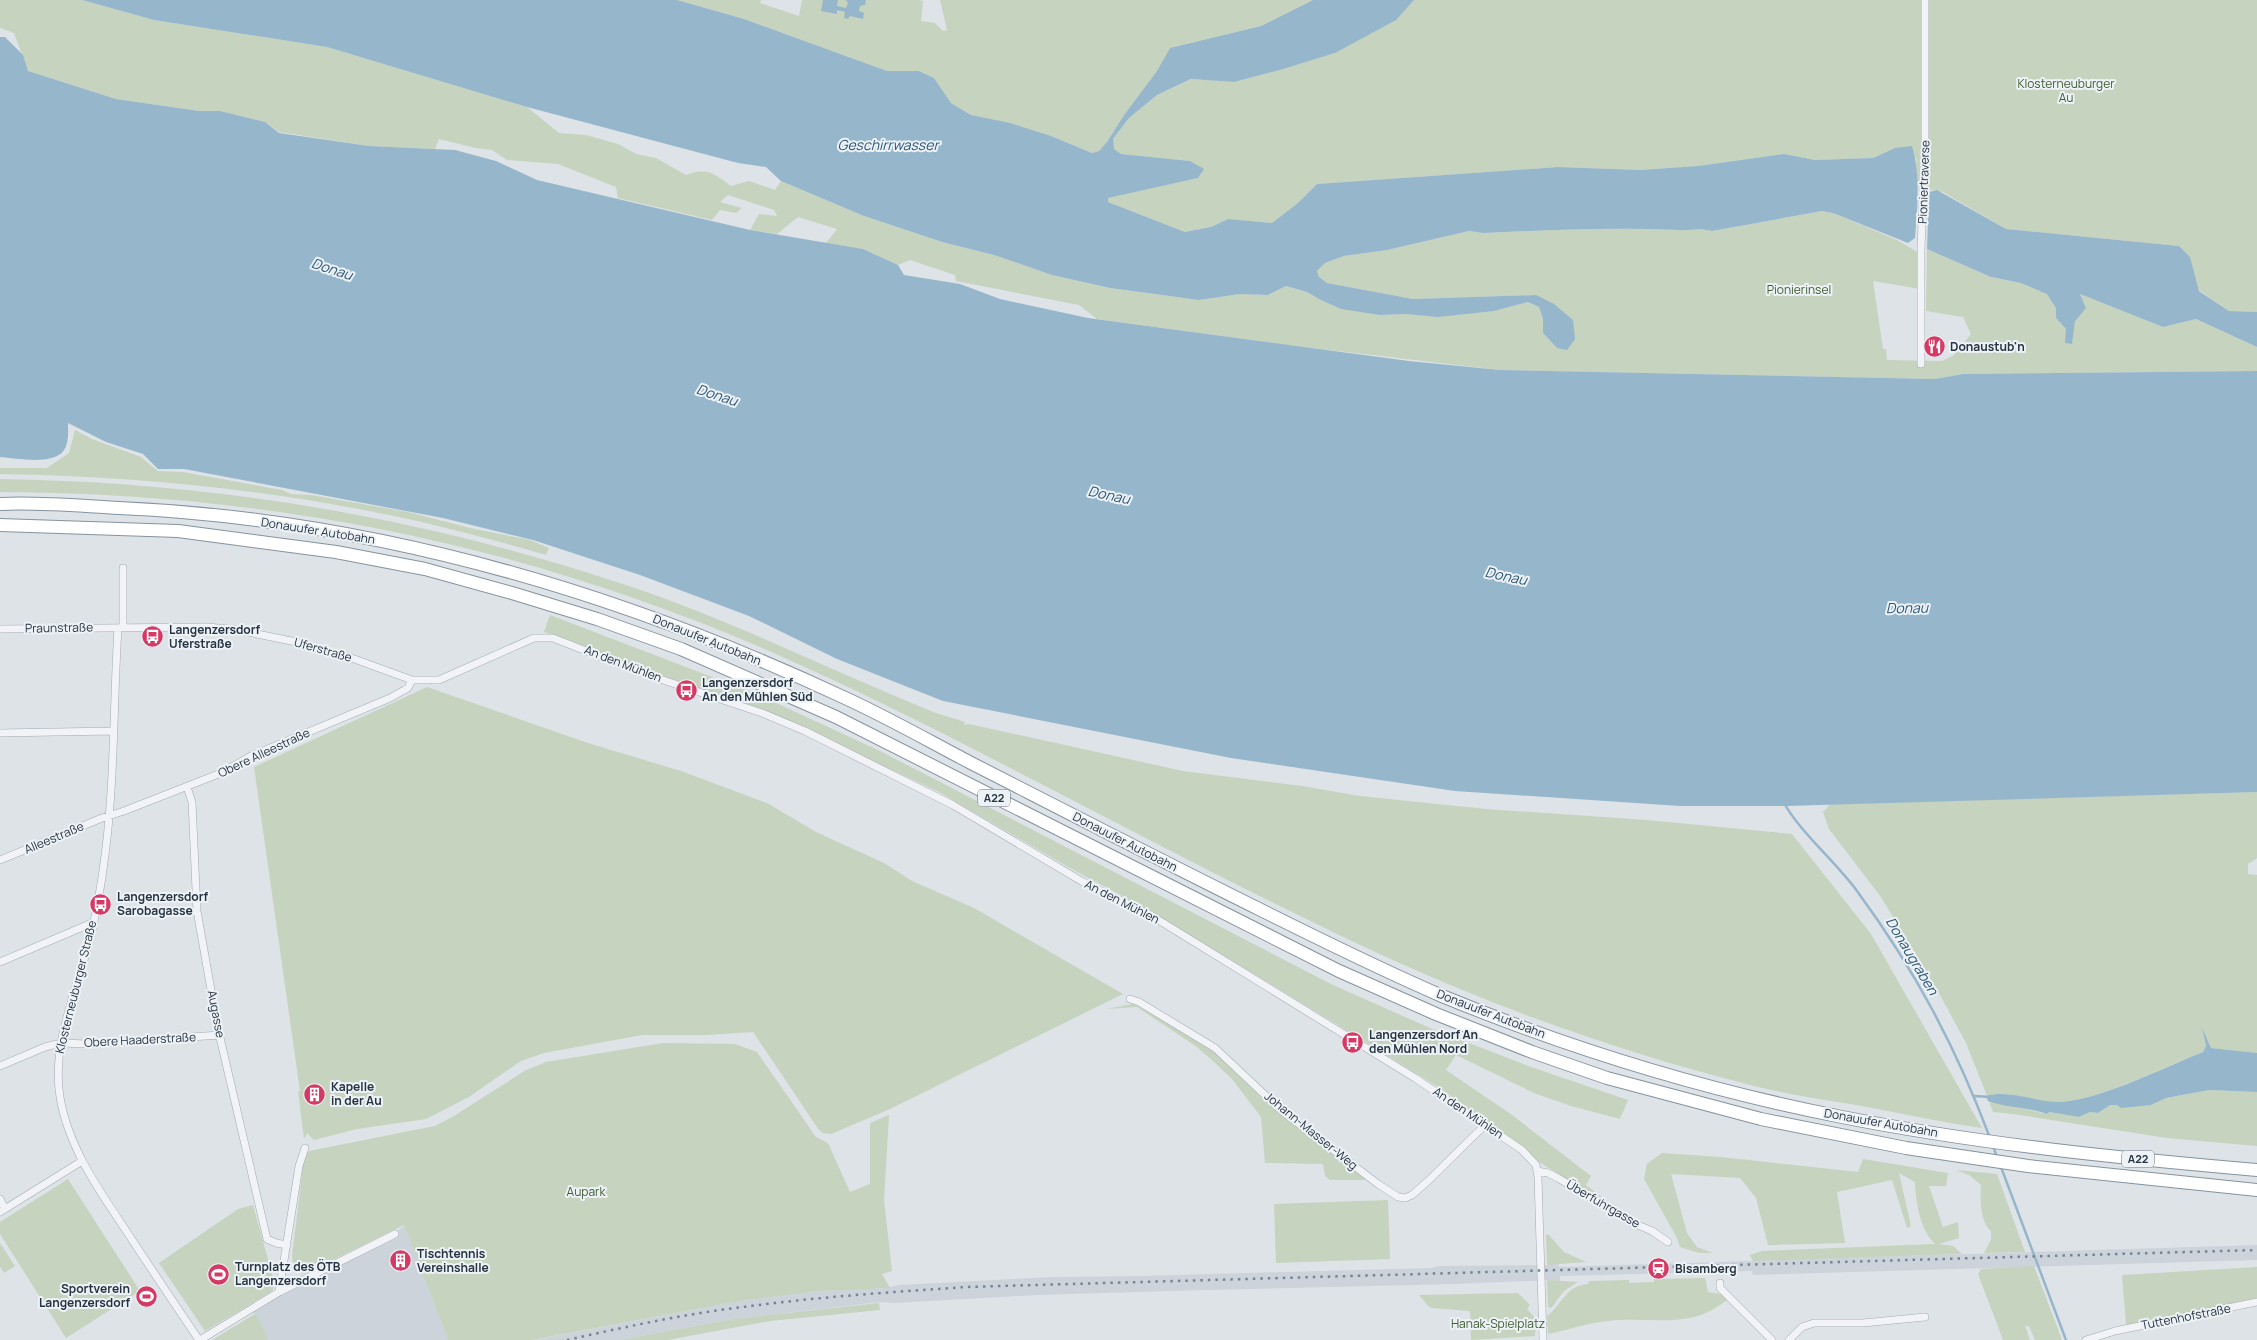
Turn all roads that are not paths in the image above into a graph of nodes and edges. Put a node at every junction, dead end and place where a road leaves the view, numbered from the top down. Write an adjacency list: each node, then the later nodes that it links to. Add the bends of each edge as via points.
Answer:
1 (1925, 0): 2 (street, Pioniertraverse)
2 (1921, 364)
3 (0, 504): 24 (highway, Donauufer Autobahn / A22, via 186,511 342,533 485,565 603,600 685,630 844,697 1317,938 1460,1002 1608,1057 1692,1082 1833,1115 1958,1137)
4 (0, 525): 26 (highway, Donauufer Autobahn / A22, via 178,531 336,552 425,569 512,592 681,649 836,717 1339,971 1532,1052 1646,1089 1761,1120 1845,1138 2028,1166)
5 (123, 568): 7 (street, Klosterneuburger Straße)
6 (0, 628): 7 (street, Praunstraße)
7 (120, 628): 9 (street, Uferstraße, via 200,626 243,631 340,654); 10 (street, Klosterneuburger Straße)
8 (518, 644): 9 (street, Uferstraße, via 439,680); 21 (street, An den Mühlen, via 544,637 562,640 642,673 805,730 899,776 997,829 1083,882 1152,916 1415,1078)
9 (412, 680): 12 (street, Obere Alleestraße, via 408,688 390,698 251,756)
10 (113, 732): 11 (street); 13 (street, Klosterneuburger Straße)
11 (0, 733)
12 (187, 787): 13 (street, Obere Alleestraße); 18 (street, Augasse, via 192,802 197,912)
13 (109, 816): 14 (street, Alleestraße); 15 (street, Klosterneuburger Straße, via 103,870)
14 (0, 860)
15 (92, 923): 16 (street); 19 (street, Klosterneuburger Straße)
16 (0, 962)
17 (1130, 1000): 21 (street, Johann-Masser-Weg, via 1139,1002 1215,1048 1282,1111 1398,1197 1412,1195 1423,1186)
18 (220, 1035): 19 (street, Obere Haaderstraße); 31 (street, Augasse, via 267,1239)
19 (61, 1043): 20 (street, Obere Haaderstraße); 23 (street, Klosterneuburger Straße, via 58,1060 60,1098)
20 (0, 1066)
21 (1485, 1125): 25 (street, An den Mühlen, via 1527,1154)
22 (305, 1148): 31 (street, via 299,1166)
23 (82, 1161): 28 (street); 36 (street, Klosterneuburger Straße)
24 (2257, 1170)
25 (1537, 1171): 30 (street, Überfuhrgasse, via 1558,1178); 37 (street)
26 (2257, 1190)
27 (0, 1199): 28 (street)
28 (2, 1211)
29 (396, 1234): 33 (street)
30 (1668, 1242)
31 (287, 1245): 33 (street)
32 (1720, 1283): 38 (street, via 1720,1288)
33 (279, 1292): 36 (street)
34 (2257, 1302): 40 (street, Tuttenhofstraße, via 2115,1330)
35 (1925, 1316): 39 (street, via 1862,1323 1814,1323 1802,1327)
36 (200, 1340)
37 (1543, 1340)
38 (1772, 1340)
39 (1789, 1340)
40 (2086, 1340)

